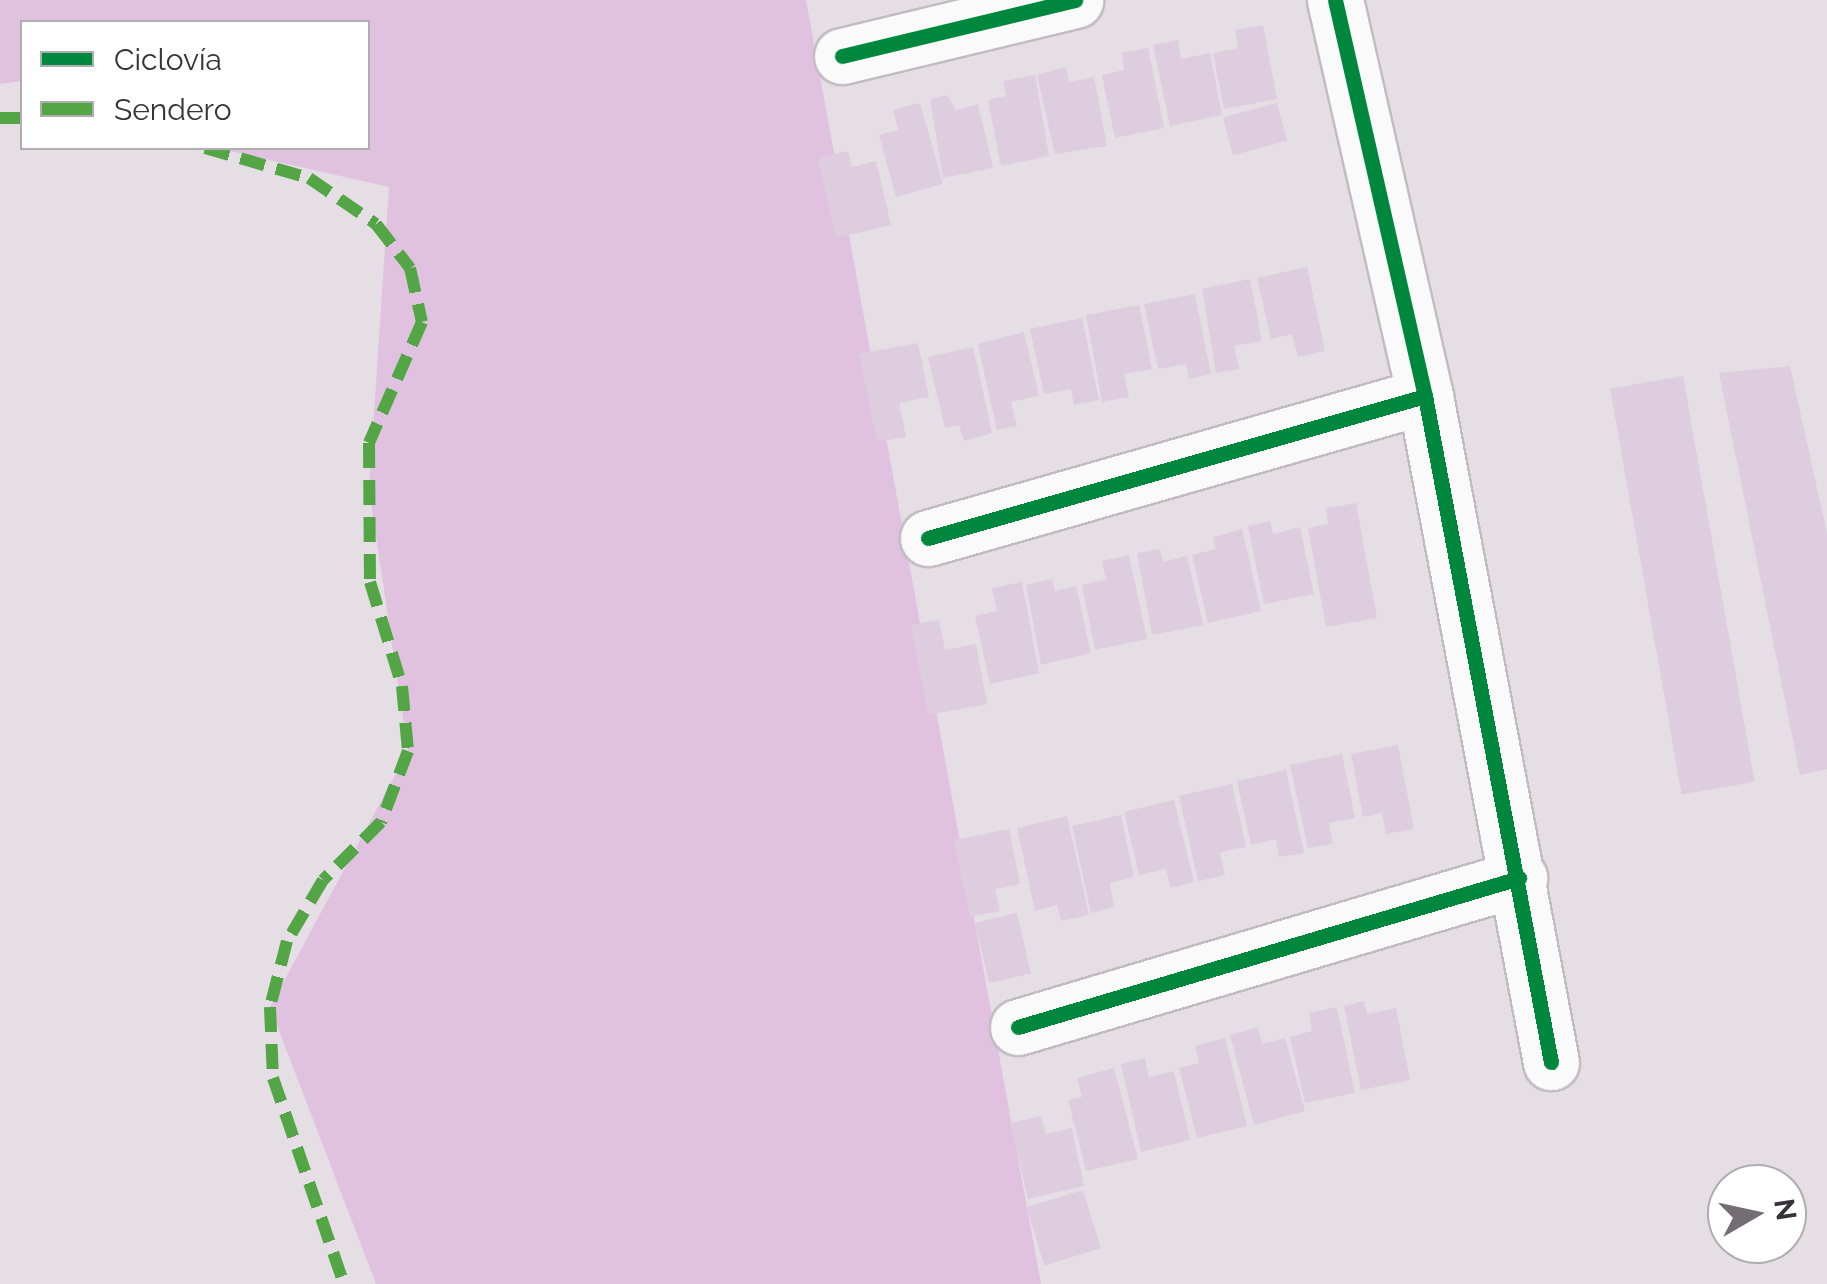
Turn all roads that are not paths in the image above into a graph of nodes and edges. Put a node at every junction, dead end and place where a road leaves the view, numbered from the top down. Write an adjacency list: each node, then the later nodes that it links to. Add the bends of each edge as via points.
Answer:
1 (1075, 0): 3 (street)
2 (1335, 0): 4 (street)
3 (842, 56)
4 (1425, 396): 5 (street); 6 (street)
5 (928, 538)
6 (1518, 878): 7 (street); 8 (street)
7 (1018, 1027)
8 (1550, 1062)

